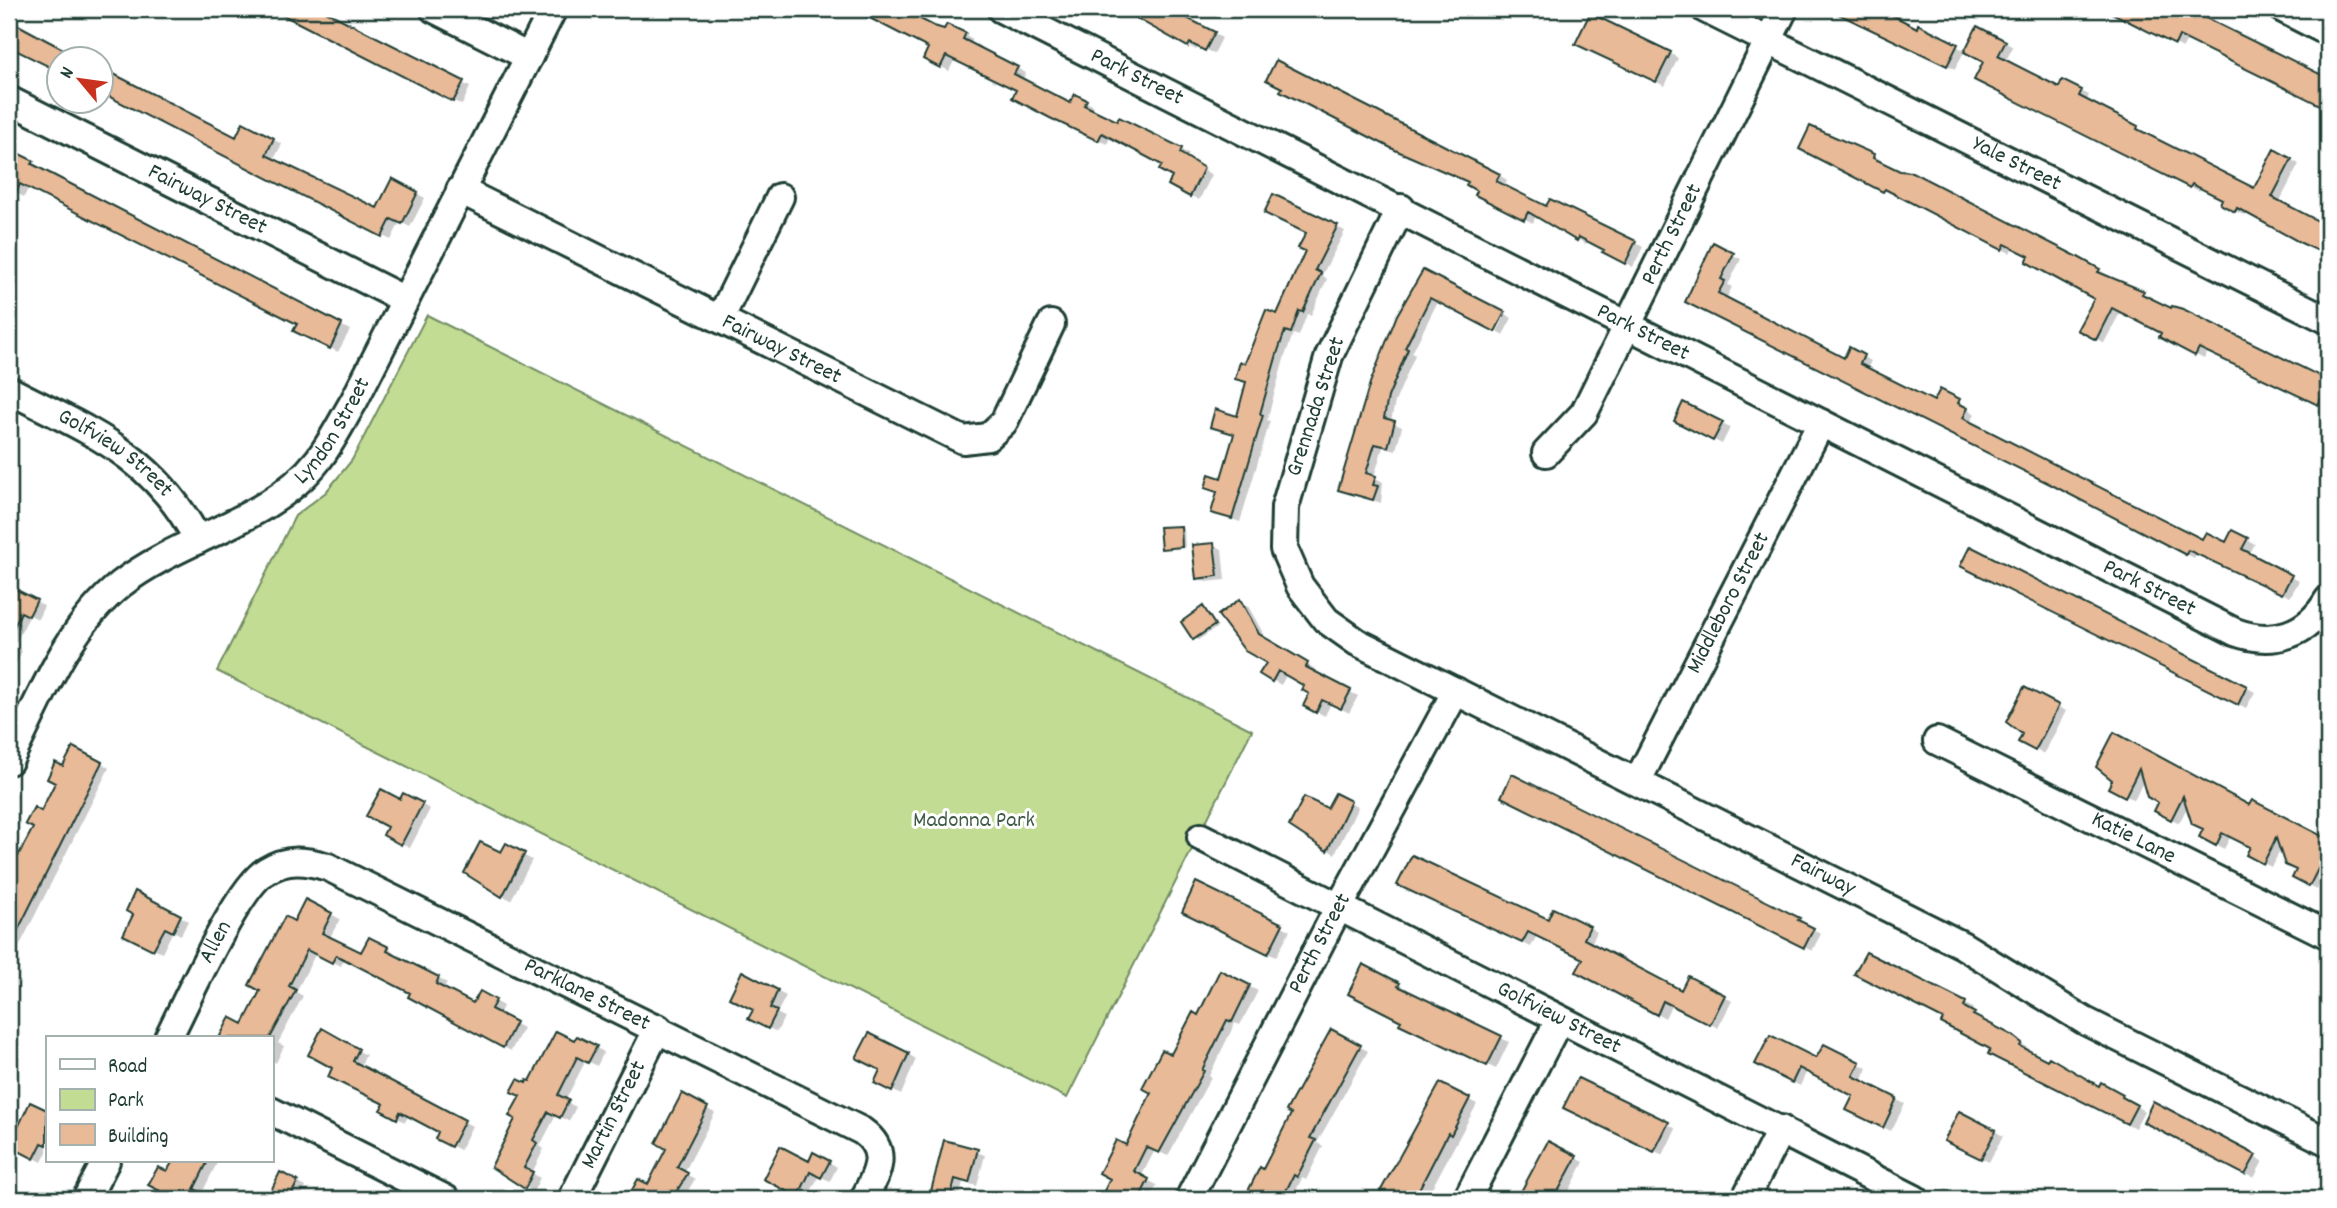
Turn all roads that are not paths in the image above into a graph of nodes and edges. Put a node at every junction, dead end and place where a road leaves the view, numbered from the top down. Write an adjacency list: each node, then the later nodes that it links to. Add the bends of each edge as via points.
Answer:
1 (434, 9): 10 (street)
2 (553, 9): 10 (street, Lyndon Street)
3 (1001, 9): 7 (street, Park Street)
4 (1705, 9): 9 (street, Yale Street)
5 (1784, 9): 9 (street, Perth Street)
6 (2283, 9): 8 (street)
7 (1050, 20): 14 (street, Park Street)
8 (2328, 32)
9 (1769, 40): 17 (street, Yale Street); 19 (street, Perth Street)
10 (529, 57): 12 (street, Lyndon Street)
11 (9, 100): 15 (street, Fairway Street)
12 (460, 190): 15 (street, Lyndon Street); 16 (street, Fairway Street)
13 (780, 197): 16 (street)
14 (1401, 208): 19 (street, Park Street); 25 (street, Grennada Street, via 1329,356 1285,507 1283,548)
15 (405, 300): 23 (street, Lyndon Street, via 354,401 317,461 263,505)
16 (720, 318): 18 (street, Fairway Street, via 971,441 988,437 1004,422)
17 (2328, 320)
18 (1051, 324)
19 (1628, 324): 21 (street, Park Street); 22 (street, Perth Street, via 1584,413)
20 (9, 390): 23 (street, Golfview Street, via 136,461 166,489)
21 (1821, 423): 24 (street, Park Street, via 2235,632 2265,639 2290,635 2307,626); 29 (street, Middleboro Street)
22 (1546, 453)
23 (198, 540): 28 (street, Lyndon Street, via 142,570 94,609 69,643)
24 (2328, 600)
25 (1317, 610): 26 (street, Fairway, via 1357,642)
26 (1456, 691): 29 (street, Fairway); 32 (street, Perth Street)
27 (1937, 741): 33 (street, Katie Lane)
28 (9, 761)
29 (1637, 782): 39 (street, Fairway, via 1962,945 2085,1021)
30 (1201, 837): 32 (street, Golfview Street)
31 (281, 863): 35 (street, Parklane Street, via 328,867); 36 (street, Allen, via 260,874 245,891)
32 (1340, 909): 34 (street, Golfview Street); 45 (street, Perth Street)
33 (2328, 935)
34 (1559, 1020): 38 (street, Golfview Street); 46 (street)
35 (658, 1028): 43 (street, Martin Street); 44 (street, Parklane Street, via 872,1138 880,1151 880,1164)
36 (169, 1036)
37 (273, 1112): 42 (street)
38 (1781, 1129): 47 (street); 48 (street, Golfview Street)
39 (2328, 1142)
40 (105, 1162): 41 (street)
41 (86, 1199)
42 (446, 1199)
43 (572, 1199)
44 (864, 1199)
45 (1189, 1199)
46 (1467, 1199)
47 (1745, 1199)
48 (1915, 1199)

